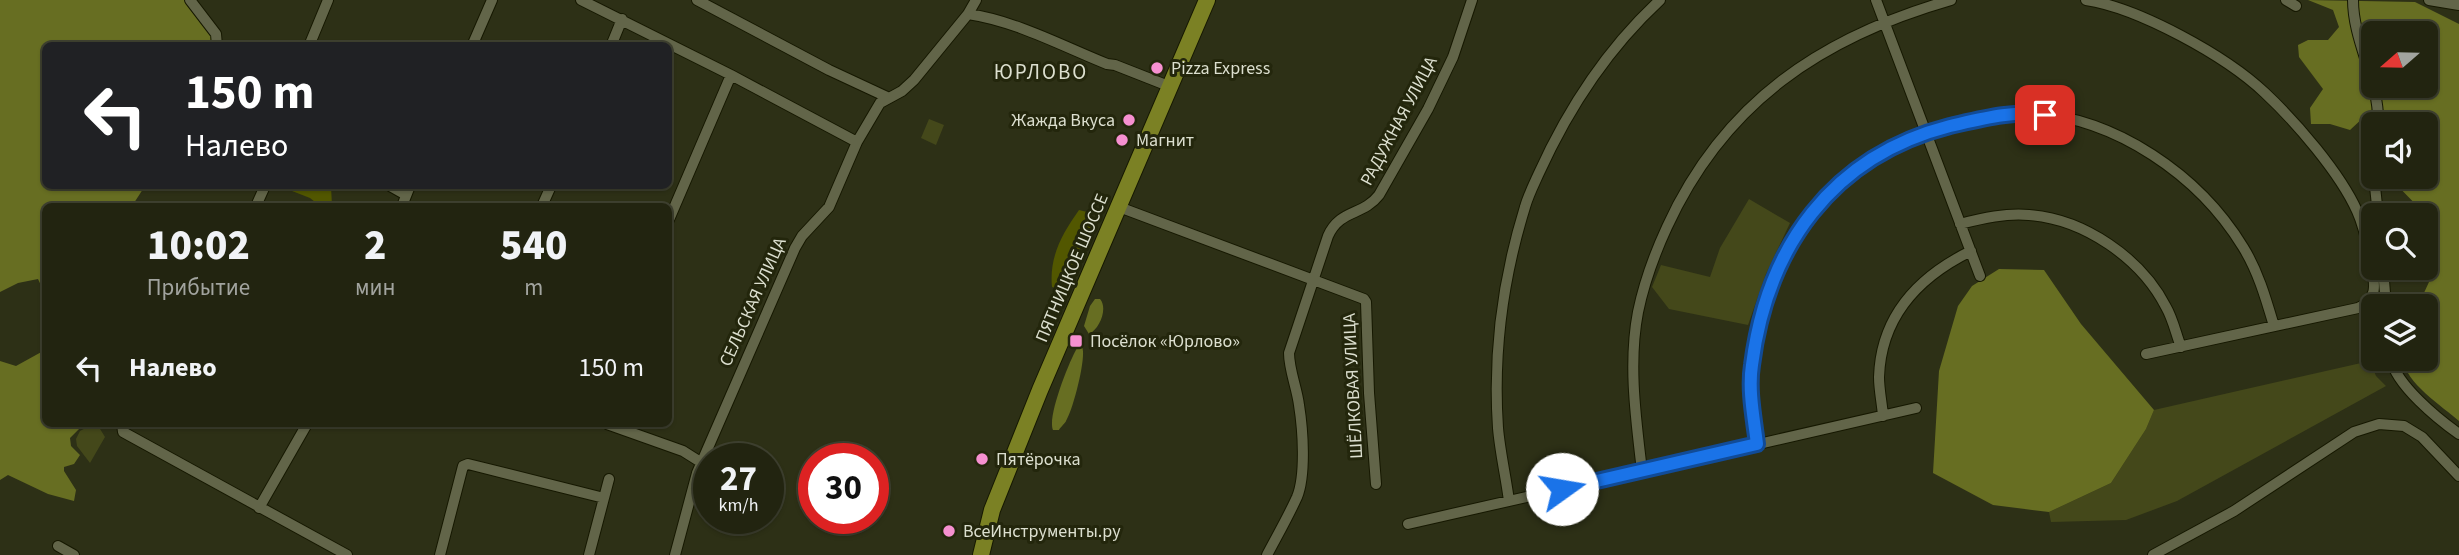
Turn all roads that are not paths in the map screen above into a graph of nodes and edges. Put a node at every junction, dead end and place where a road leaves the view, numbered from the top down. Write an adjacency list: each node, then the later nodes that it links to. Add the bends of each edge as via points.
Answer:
1 (190, 0): 18 (street, via 216,34)
2 (328, 0): 19 (street)
3 (492, 0): 20 (street)
4 (582, 0): 16 (street)
5 (697, 0): 26 (street)
6 (1207, 0): 25 (main road, ПЯТНИЦКОЕ ШОССЕ)
7 (1472, 0): 35 (street, РАДУЖНАЯ УЛИЦА, via 1453,57 1416,131 1372,205 1339,219 1332,227)
8 (1660, 0): 55 (street, via 1617,45 1580,97 1525,205 1501,313 1497,376)
9 (1876, 0): 17 (street)
10 (1951, 0): 17 (street)
11 (2086, 0): 36 (street, via 2144,18 2231,67 2265,92 2340,181 2357,212 2374,293 2358,308)
12 (2353, 0): 27 (street)
13 (2428, 0): 15 (street)
14 (971, 5): 25 (street, via 987,17); 26 (street, СЕЛЬСКАЯ УЛИЦА, via 914,80)
15 (2459, 5)
16 (622, 19): 21 (street); 22 (street)
17 (1884, 22): 28 (street); 49 (street, via 1805,62 1770,88 1703,161 1679,200 1656,251 1638,312 1634,362)
18 (217, 42)
19 (311, 42)
20 (474, 42)
21 (613, 42)
22 (667, 42)
23 (672, 45): 24 (street)
24 (731, 75): 29 (street); 31 (street)
25 (1171, 87): 30 (main road, ПЯТНИЦКОЕ ШОССЕ)
26 (887, 97): 29 (street, СЕЛЬСКАЯ УЛИЦА)
27 (2379, 112)
28 (1926, 132): 32 (street); 36 (street, via 2029,113 2097,127 2133,143 2175,171 2215,209 2243,247); 47 (street, via 1857,169 1808,216 1785,252 1770,288 1751,367)
29 (857, 142): 46 (street, СЕЛЬСКАЯ УЛИЦА, via 829,207 795,248)
30 (1119, 207): 35 (street); 64 (main road, ПЯТНИЦКОЕ ШОССЕ, via 1007,472)
31 (672, 213)
32 (1961, 223): 33 (street); 37 (street, via 2031,215 2099,238 2151,282 2167,307)
33 (1971, 251): 34 (street); 41 (street, via 1929,275 1894,318 1879,377)
34 (1980, 276)
35 (1314, 279): 52 (street, ШЁЛКОВАЯ УЛИЦА, via 1366,302); 65 (street, РАДУЖНАЯ УЛИЦА, via 1289,353 1301,416 1301,480)
36 (2274, 326): 37 (street)
37 (2181, 347): 38 (street)
38 (2146, 354)
39 (2396, 371): 45 (street)
40 (1916, 408): 41 (street)
41 (1883, 416): 47 (street)
42 (122, 427): 56 (street, via 123,432)
43 (305, 427): 56 (street)
44 (615, 427): 48 (street)
45 (2459, 434)
46 (711, 443)
47 (1757, 444): 49 (street)
48 (693, 457)
49 (1642, 471): 55 (street)
50 (2459, 476): 66 (street, via 2422,437 2404,426 2379,424 2354,432 2234,511)
51 (609, 479): 54 (street)
52 (1376, 484)
53 (693, 487): 63 (street, СЕЛЬСКАЯ УЛИЦА)
54 (604, 498): 61 (street, via 468,464 463,466); 62 (street)
55 (1509, 501): 57 (street)
56 (259, 509): 60 (street)
57 (1408, 524)
58 (58, 546): 59 (street)
59 (74, 555)
60 (347, 555)
61 (440, 555)
62 (589, 555)
63 (675, 555)
64 (981, 555)
65 (1267, 555)
66 (2153, 555)

